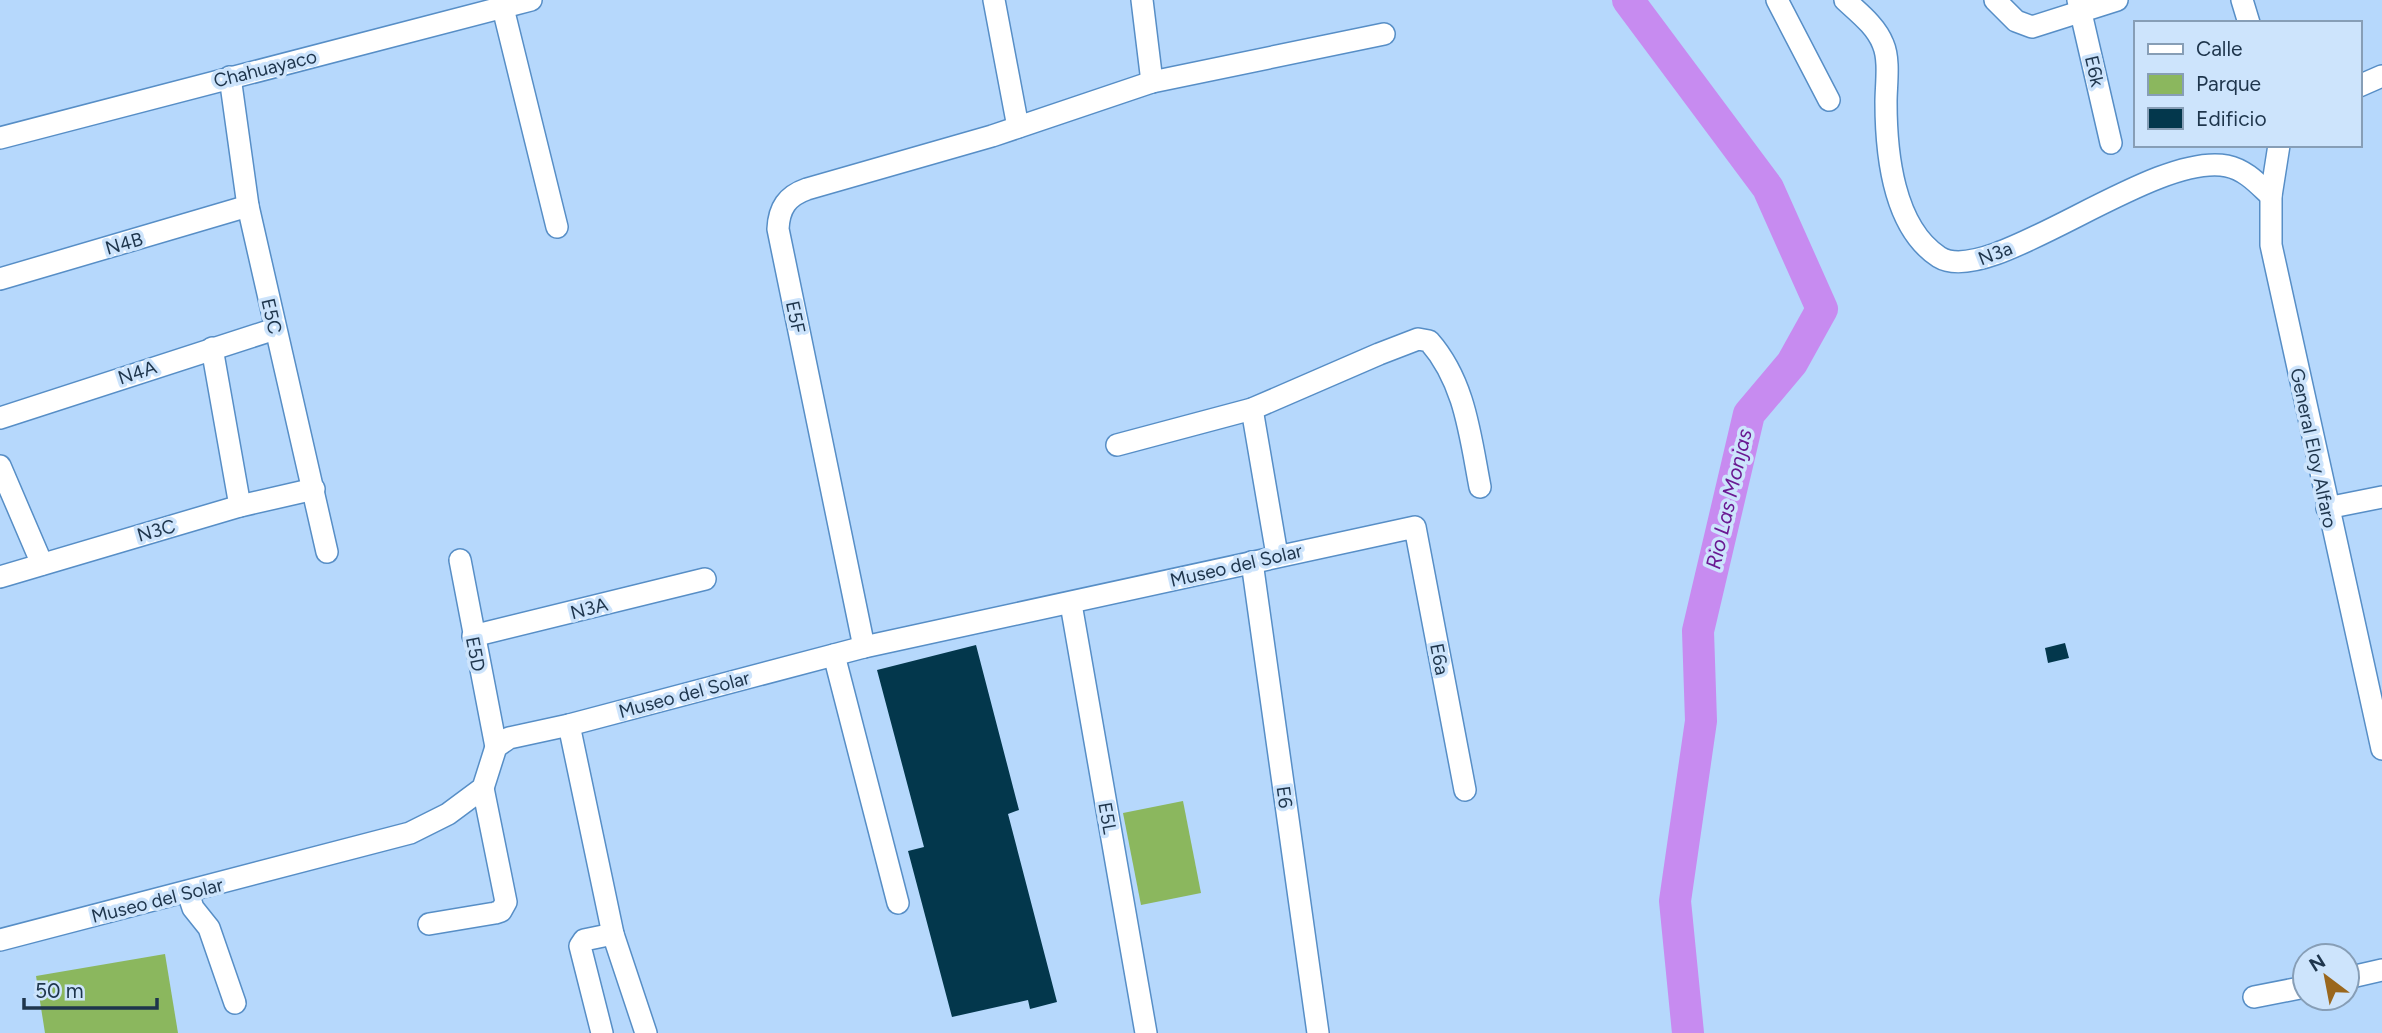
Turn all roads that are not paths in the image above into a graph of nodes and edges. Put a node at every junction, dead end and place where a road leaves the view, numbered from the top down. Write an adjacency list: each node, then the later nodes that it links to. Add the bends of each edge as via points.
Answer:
1 (531, 0): 10 (street, Chahuayaco)
2 (994, 0): 18 (street)
3 (1142, 0): 15 (street)
4 (1777, 0): 17 (street)
5 (1845, 0): 22 (street, N3a, via 1884,45 1886,141 1896,185 1909,223 1924,246 1943,259 1972,262 1995,256 2085,210 2192,168 2227,166 2249,176)
6 (1995, 0): 9 (street, via 2016,21 2032,27)
7 (2117, 0): 9 (street)
8 (2242, 0): 11 (street)
9 (2079, 5): 20 (street, E6k)
10 (503, 8): 14 (street, Chahuayaco); 24 (street)
11 (2248, 21)
12 (1384, 34): 15 (street, E5F)
13 (2382, 76): 16 (street)
14 (230, 77): 19 (street, Chahuayaco); 23 (street, E5C)
15 (1152, 82): 18 (street, E5F)
16 (2361, 85)
17 (1829, 100)
18 (1018, 127): 47 (street, E5F, via 796,192 778,218)
19 (0, 138)
20 (2111, 143)
21 (2279, 147): 22 (street, General Eloy Alfaro)
22 (2270, 196): 36 (street, General Eloy Alfaro, via 2271,245)
23 (248, 206): 25 (street, N4B); 26 (street, E5C)
24 (557, 227)
25 (0, 279)
26 (275, 329): 27 (street, N4A); 33 (street, E5C)
27 (212, 348): 29 (street, N4A); 35 (street)
28 (1252, 409): 30 (street); 32 (street, via 1380,354 1418,340 1429,341 1452,375 1465,407); 39 (street)
29 (0, 418)
30 (1117, 445)
31 (0, 466): 42 (street)
32 (1480, 488)
33 (314, 489): 35 (street, N3C); 38 (street, E5C)
34 (2382, 497): 36 (street)
35 (240, 506): 42 (street, N3C)
36 (2327, 508): 51 (street, General Eloy Alfaro)
37 (1415, 527): 39 (street, Museo del Solar); 53 (street, E6a)
38 (327, 552)
39 (1277, 555): 41 (street, Museo del Solar)
40 (460, 560): 46 (street, E5D)
41 (1252, 562): 45 (street, Museo del Solar); 67 (street, E6)
42 (42, 564): 43 (street, N3C)
43 (0, 577)
44 (705, 579): 46 (street, N3A)
45 (1071, 604): 47 (street, Museo del Solar); 66 (street, E5L)
46 (472, 636): 50 (street, E5D)
47 (864, 647): 48 (street, Museo del Solar)
48 (834, 655): 49 (street, Museo del Solar); 55 (street)
49 (569, 725): 50 (street, Museo del Solar, via 509,738); 57 (street)
50 (496, 747): 52 (street)
51 (2382, 749)
52 (483, 788): 54 (street, Museo del Solar, via 448,814 410,833); 56 (street, via 506,902 495,913)
53 (1465, 790)
54 (188, 893): 58 (street, Museo del Solar); 63 (street, via 209,928)
55 (898, 903)
56 (429, 924)
57 (613, 934): 64 (street, via 584,940 580,946); 65 (street)
58 (0, 940)
59 (2382, 970): 60 (street)
60 (2361, 975)
61 (2291, 990): 62 (street)
62 (2254, 998)
63 (235, 1003)
64 (602, 1033)
65 (646, 1033)
66 (1146, 1033)
67 (1318, 1033)

